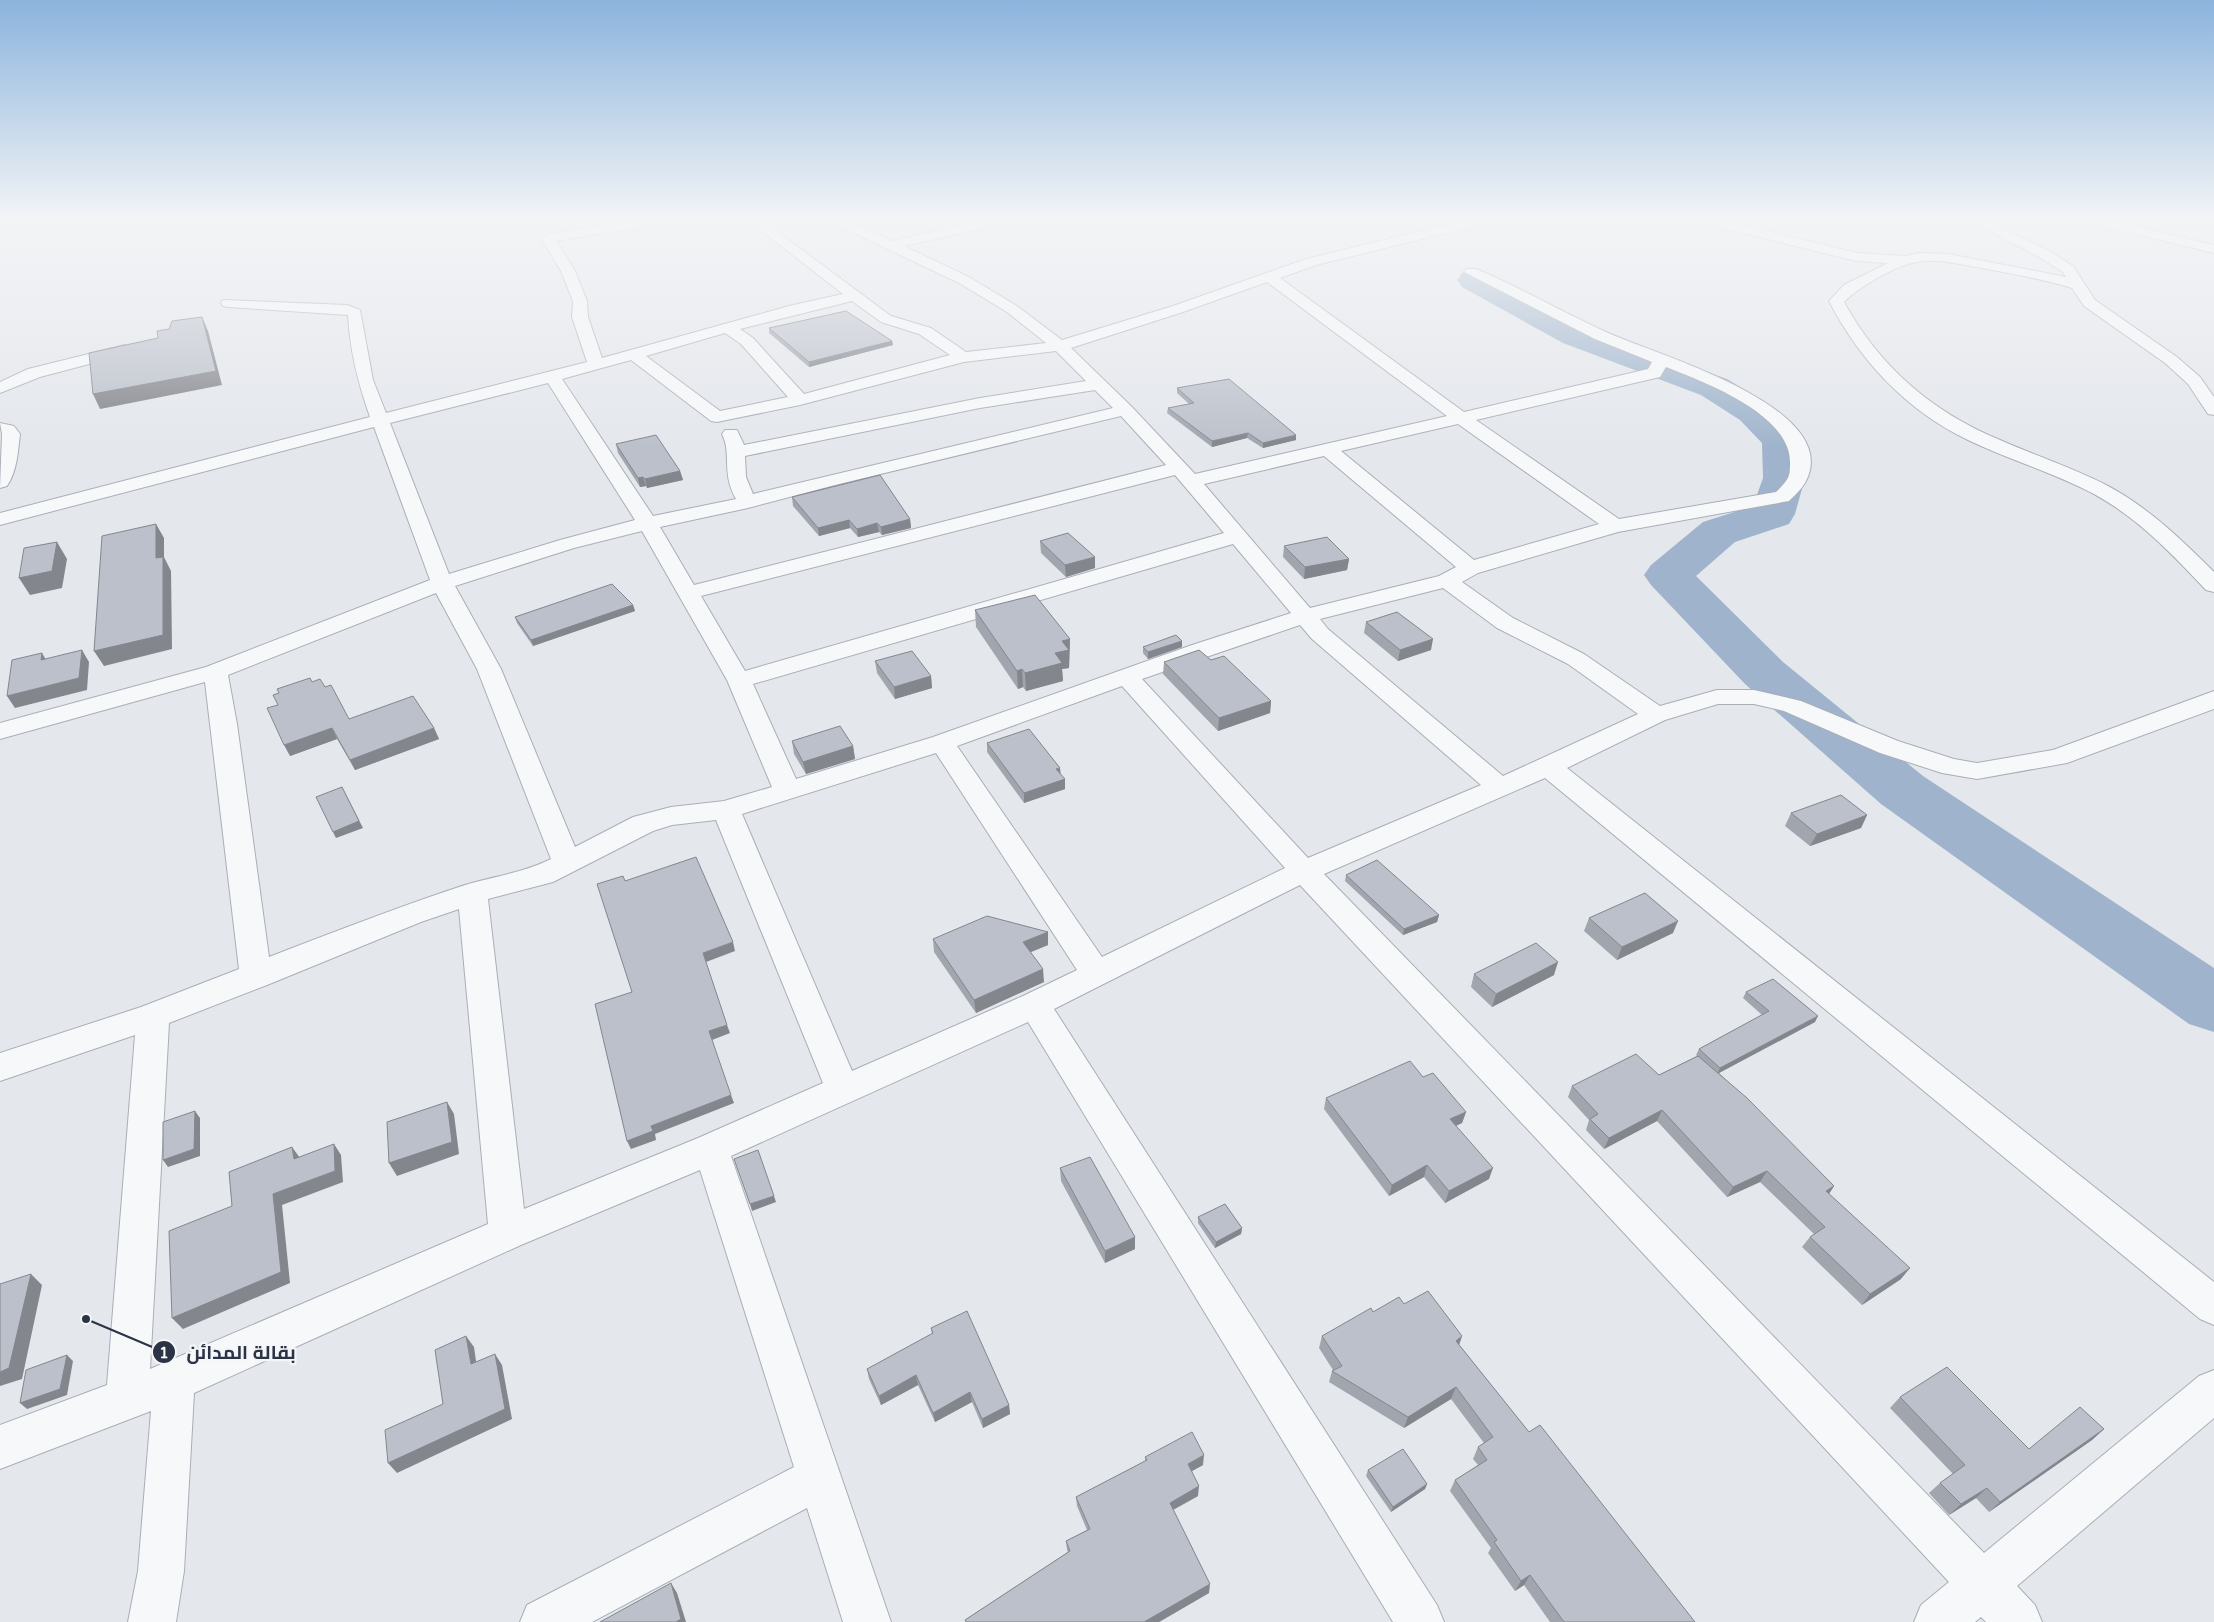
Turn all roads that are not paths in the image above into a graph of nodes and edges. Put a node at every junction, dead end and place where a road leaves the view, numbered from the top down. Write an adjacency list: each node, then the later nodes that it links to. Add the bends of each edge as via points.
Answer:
1 (578, 297): 17 (street, via 580,317)
2 (850, 297): 11 (street)
3 (854, 297): 15 (street, via 886,319 925,331)
4 (992, 297): 12 (street)
5 (1209, 297): 12 (street)
6 (1296, 297): 27 (street)
7 (1525, 297): 16 (street, via 1602,336)
8 (1840, 297): 41 (street, via 1836,301 1859,339 1901,388 1925,408 1958,428 2102,491 2137,512)
9 (2086, 297): 25 (street, via 2171,360 2194,381)
10 (228, 303): 28 (street, via 352,310 365,380)
11 (727, 328): 14 (street); 23 (street, via 747,341)
12 (1060, 346): 15 (street); 21 (street)
13 (139, 347): 19 (street)
14 (635, 355): 17 (street); 26 (street)
15 (963, 357): 23 (street)
16 (1661, 361): 27 (street, via 1654,373); 37 (street, via 1732,390 1763,407 1786,428 1797,444 1800,460 1797,480 1782,497)
17 (596, 365): 20 (street)
18 (7, 366): 19 (street)
19 (34, 373): 22 (street)
20 (552, 377): 28 (street); 36 (street)
21 (1099, 384): 24 (street); 31 (street, via 980,403)
22 (0, 388)
23 (800, 400): 26 (street)
24 (1125, 410): 32 (street); 34 (street)
25 (2214, 410)
26 (718, 418): 31 (street, via 733,436)
27 (1461, 418): 30 (street); 37 (street)
28 (381, 420): 35 (street); 40 (street)
29 (0, 428): 33 (street, via 11,434 8,460)
30 (1327, 449): 32 (street); 39 (street)
31 (737, 452): 34 (street, via 735,470 738,484)
32 (1185, 474): 38 (street); 42 (street)
33 (0, 482)
34 (748, 502): 36 (street)
35 (0, 520)
36 (648, 524): 40 (street, via 567,544); 42 (street)
37 (1615, 526): 39 (street)
38 (1237, 536): 43 (street); 46 (street)
39 (1458, 574): 43 (street); 48 (street, via 1505,624 1576,660)
40 (442, 584): 44 (street); 55 (street, via 488,669)
41 (2214, 585)
42 (688, 593): 46 (street)
43 (1305, 616): 45 (street); 52 (street, via 1339,652)
44 (215, 672): 49 (street); 59 (street)
45 (1127, 677): 50 (street); 56 (street)
46 (739, 680): 53 (street)
47 (2214, 698): 48 (street, via 2058,756 1978,771 1951,767 1792,706 1754,697 1717,697)
48 (1656, 716): 51 (street)
49 (0, 731)
50 (942, 743): 53 (street); 58 (street)
51 (1548, 767): 52 (street); 66 (street)
52 (1499, 788): 56 (street)
53 (787, 790): 54 (street)
54 (726, 810): 55 (street, via 671,816 642,824); 63 (street)
55 (566, 863): 57 (street, via 536,877)
56 (1304, 871): 58 (street); 72 (street)
57 (472, 893): 59 (street, via 410,914); 65 (street)
58 (1096, 973): 60 (street)
59 (256, 977): 61 (street)
60 (1034, 1005): 63 (street); 76 (street)
61 (153, 1016): 62 (street); 69 (street)
62 (0, 1067)
63 (843, 1090): 64 (street)
64 (711, 1149): 65 (street); 71 (street)
65 (508, 1233): 67 (street)
66 (2214, 1306)
67 (174, 1381): 69 (street); 73 (street, via 161,1571)
68 (2214, 1391): 72 (street)
69 (126, 1399): 70 (street)
70 (0, 1447)
71 (818, 1478): 74 (street); 75 (street)
72 (1984, 1585): 77 (street); 78 (street)
73 (152, 1622)
74 (544, 1622)
75 (867, 1622)
76 (1420, 1622)
77 (1938, 1622)
78 (2018, 1622)

